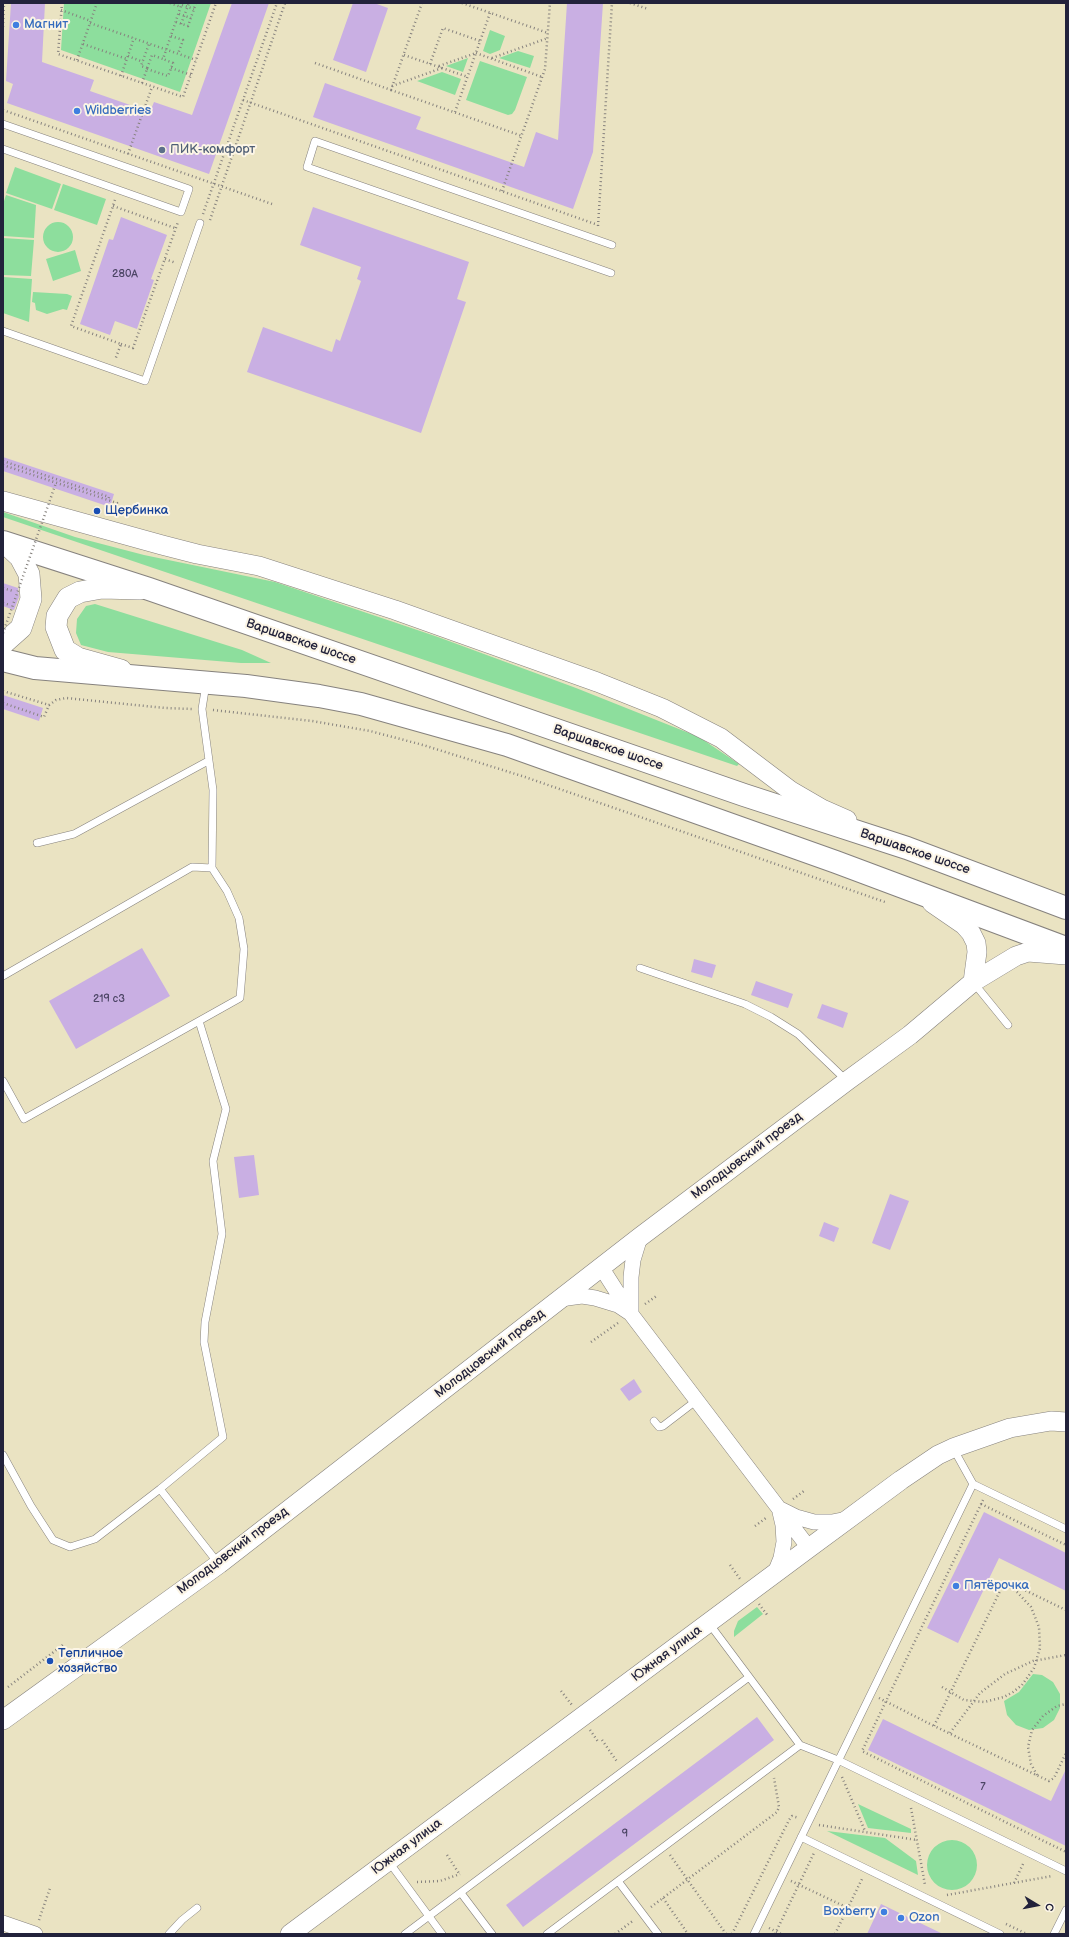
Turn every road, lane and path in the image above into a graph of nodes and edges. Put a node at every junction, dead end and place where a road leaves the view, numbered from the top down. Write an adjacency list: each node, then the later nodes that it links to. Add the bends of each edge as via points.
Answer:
1 (4, 3): 27 (path)
2 (62, 3): 19 (path)
3 (97, 3): 24 (path)
4 (170, 3): 15 (path)
5 (189, 3): 16 (path)
6 (196, 3): 17 (path)
7 (216, 3): 45 (path)
8 (277, 3): 61 (path)
9 (286, 3): 62 (path)
10 (422, 3): 39 (path)
11 (462, 3): 20 (path)
12 (550, 3): 28 (path)
13 (612, 3): 80 (path)
14 (630, 3): 18 (path)
15 (182, 5): 16 (path); 21 (path)
16 (187, 7): 17 (path); 22 (path)
17 (194, 9): 23 (path)
18 (648, 9)
19 (61, 10): 24 (path); 44 (path, via 58,54)
20 (490, 13): 28 (path); 32 (path)
21 (179, 14): 22 (path); 25 (path)
22 (184, 16): 23 (path); 26 (path)
23 (191, 18): 26 (path, via 188,26)
24 (90, 22): 30 (path); 33 (path)
25 (176, 22): 26 (path); 29 (path)
26 (181, 24)
27 (3, 27)
28 (548, 33): 31 (path)
29 (171, 36): 35 (path); 38 (path, via 183,40)
30 (134, 38): 34 (path); 41 (path)
31 (548, 38): 42 (path); 56 (path)
32 (480, 41): 37 (path); 48 (path, via 442,28)
33 (83, 44): 41 (path); 44 (path)
34 (149, 44): 35 (path); 36 (path)
35 (166, 50): 38 (path); 43 (path)
36 (146, 53): 40 (path); 46 (path)
37 (476, 53): 42 (path); 49 (path); 55 (path)
38 (178, 54): 45 (path)
39 (404, 55): 48 (path); 58 (path)
40 (152, 56): 43 (path); 52 (path)
41 (127, 58): 46 (path); 54 (path)
42 (491, 58): 56 (path)
43 (163, 59): 50 (path, via 173,63)
44 (77, 60): 54 (path)
45 (196, 60): 53 (path)
46 (143, 62): 52 (path, via 141,66)
47 (315, 63): 60 (path)
48 (430, 64): 49 (path)
49 (438, 67): 51 (path)
50 (171, 68): 52 (path, via 168,76); 53 (path)
51 (442, 68): 55 (path); 58 (path)
52 (147, 69): 57 (path)
53 (191, 75): 59 (path, via 183,97)
54 (121, 76): 57 (path)
55 (468, 77): 64 (path)
56 (542, 77): 66 (path)
57 (142, 83): 59 (path)
58 (392, 86): 60 (path)
59 (152, 87): 68 (path)
60 (391, 90): 64 (path)
61 (243, 100): 62 (path); 70 (path)
62 (250, 103): 71 (path); 73 (path)
63 (3, 110): 68 (path)
64 (455, 112): 66 (path)
65 (3, 124): 69 (lane)
66 (522, 136): 73 (path)
67 (3, 149): 72 (lane)
68 (129, 154): 69 (path); 70 (path)
69 (124, 166): 72 (lane, via 189,189 181,212)
70 (214, 184): 71 (path); 79 (path)
71 (221, 186): 74 (path); 78 (path)
72 (118, 190): 76 (path)
73 (502, 191): 75 (path); 80 (path)
74 (272, 204)
75 (498, 205): 82 (lane); 84 (lane, via 315,141 307,167)
76 (113, 206): 81 (path); 86 (path, via 71,326)
77 (180, 216): 81 (path)
78 (209, 221)
79 (200, 223): 87 (lane, via 145,381)
80 (598, 225): 82 (path)
81 (176, 228): 86 (path, via 133,348)
82 (597, 240): 83 (lane)
83 (612, 245)
84 (611, 273)
85 (3, 331): 87 (lane)
86 (121, 344): 87 (path)
87 (112, 369)
88 (3, 461): 91 (path, via 109,497)
89 (3, 465): 90 (path)
90 (56, 483): 91 (path); 97 (path, bridge)
91 (108, 500): 93 (path, via 117,503)
92 (3, 501): 111 (street, via 162,546 259,566 395,610 597,682 662,708 721,738 797,794 822,809)
93 (113, 514)
94 (4, 542): 96 (main road, Варшавское шоссе); 101 (main road, via 20,557 29,574 31,599 21,628)
95 (3, 588): 97 (path)
96 (149, 589): 103 (main road, via 102,588 80,592 68,598 56,616 56,627 66,650 78,658); 111 (main road, Варшавское шоссе, via 744,795)
97 (17, 593): 99 (path, bridge)
98 (3, 603): 99 (path)
99 (12, 606): 100 (path, bridge)
100 (3, 633)
101 (3, 644)
102 (3, 660): 103 (main road, via 36,668)
103 (148, 679): 104 (main road)
104 (206, 683): 108 (lane); 113 (main road, via 319,696 361,704 438,725 515,748)
105 (3, 691): 107 (path)
106 (3, 703): 107 (path, via 44,717)
107 (49, 705): 108 (path, via 66,698)
108 (202, 709): 109 (lane); 114 (path, via 312,721 370,731 423,745 525,777)
109 (208, 761): 110 (lane, via 74,834); 112 (lane, via 213,790)
110 (37, 843)
111 (907, 848): 115 (main road, Варшавское шоссе)
112 (212, 868): 119 (lane, via 192,867); 121 (lane, via 227,891 239,918 244,949 240,998)
113 (913, 890): 116 (main road); 120 (street, via 964,925 971,934 977,952)
114 (886, 902)
115 (1066, 908)
116 (1066, 948)
117 (1066, 955): 120 (street, Молодцовский проезд, via 1028,952 1016,956)
118 (640, 968): 124 (lane, via 745,1004 771,1017 798,1034)
119 (3, 976)
120 (973, 982): 122 (lane); 124 (street, Молодцовский проезд, via 910,1035)
121 (199, 1021): 123 (lane, via 24,1119); 135 (lane, via 226,1109 213,1161 222,1234 205,1322 204,1342 223,1437)
122 (1008, 1025)
123 (3, 1081)
124 (847, 1081): 125 (street, Молодцовский проезд)
125 (640, 1237): 126 (street, Молодцовский проезд); 128 (street, via 631,1276)
126 (602, 1267): 127 (street, Молодцовский проезд); 128 (street)
127 (560, 1299): 128 (street, via 582,1296 595,1298 618,1305); 143 (street, Молодцовский проезд)
128 (632, 1314): 129 (street)
129 (697, 1400): 130 (lane, via 663,1426 659,1427); 138 (street)
130 (654, 1422)
131 (1066, 1422): 132 (street, Южная улица, via 1010,1428)
132 (953, 1448): 134 (lane); 139 (street, Южная улица, via 901,1480)
133 (3, 1455): 135 (lane, via 53,1540 70,1548 95,1539)
134 (973, 1484): 140 (lane); 164 (lane)
135 (160, 1489): 143 (lane)
136 (984, 1497): 137 (path)
137 (981, 1504): 141 (path); 173 (path, via 862,1751)
138 (779, 1509): 139 (street, via 796,1518 814,1522); 142 (street); 144 (street, via 784,1542)
139 (850, 1518): 142 (street, Южная улица)
140 (1066, 1529)
141 (1066, 1545)
142 (809, 1548): 144 (street, Южная улица)
143 (219, 1564): 158 (street, Молодцовский проезд)
144 (775, 1573): 147 (street, Южная улица)
145 (1005, 1585): 146 (path, via 1012,1584); 150 (path, via 1017,1592 1031,1607 1039,1627); 154 (path)
146 (1066, 1610)
147 (708, 1622): 151 (lane); 176 (street, Южная улица)
148 (64, 1644): 152 (path)
149 (1066, 1655): 150 (path)
150 (1038, 1660): 155 (path, via 1004,1674); 155 (path, via 1029,1677 1013,1692 984,1702)
151 (749, 1677): 162 (lane); 166 (lane)
152 (8, 1687)
153 (942, 1687): 154 (path)
154 (950, 1693): 155 (path, via 964,1700); 159 (path)
155 (974, 1701): 160 (path)
156 (890, 1704): 159 (path)
157 (1066, 1704): 167 (path, via 1057,1706 1042,1716 1032,1730 1028,1747 1031,1764)
158 (3, 1720)
159 (934, 1726): 160 (path)
160 (950, 1733): 167 (path)
161 (602, 1740): 166 (path)
162 (800, 1745): 164 (lane); 165 (lane)
163 (1066, 1753): 167 (path, via 1052,1780)
164 (838, 1762): 168 (lane); 169 (path); 170 (lane)
165 (772, 1766): 172 (lane); 182 (path, via 778,1812)
166 (624, 1771): 187 (lane)
167 (1038, 1776)
168 (908, 1794): 174 (lane); 191 (path)
169 (865, 1832)
170 (801, 1837): 171 (lane); 181 (lane)
171 (818, 1845): 177 (lane); 186 (path)
172 (664, 1847): 182 (path); 183 (lane)
173 (1066, 1852)
174 (1029, 1853): 178 (lane); 185 (path)
175 (447, 1855): 179 (path)
176 (388, 1861): 196 (lane); 200 (street, Южная улица)
177 (867, 1869): 191 (lane); 193 (path)
178 (1066, 1871)
179 (460, 1874): 184 (path, via 435,1881); 187 (path)
180 (1059, 1874): 185 (path)
181 (782, 1876): 186 (path); 209 (lane)
182 (688, 1880): 190 (path); 208 (path)
183 (618, 1881): 195 (lane); 204 (lane)
184 (411, 1882)
185 (1014, 1883): 191 (path)
186 (799, 1884): 193 (path); 210 (path)
187 (468, 1887): 189 (lane)
188 (50, 1888): 198 (path)
189 (461, 1893): 196 (lane); 203 (lane)
190 (663, 1898): 195 (path); 207 (path)
191 (928, 1899): 212 (lane)
192 (197, 1908): 199 (lane)
193 (848, 1908): 211 (path)
194 (1066, 1910): 213 (lane)
195 (642, 1914): 205 (path); 206 (lane)
196 (429, 1916): 201 (lane); 202 (lane)
197 (3, 1923): 198 (street)
198 (34, 1934)
199 (169, 1934)
200 (290, 1934)
201 (405, 1934)
202 (442, 1934)
203 (492, 1934)
204 (547, 1934)
205 (615, 1934)
206 (658, 1934)
207 (688, 1934)
208 (726, 1934)
209 (754, 1934)
210 (775, 1934)
211 (835, 1934)
212 (1000, 1934)
213 (1054, 1934)

